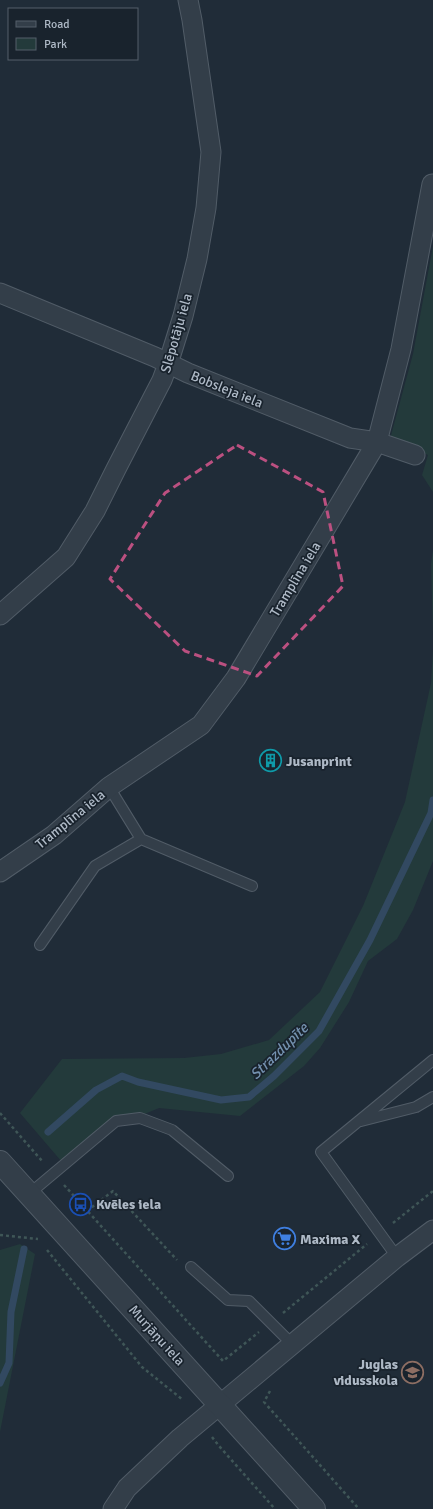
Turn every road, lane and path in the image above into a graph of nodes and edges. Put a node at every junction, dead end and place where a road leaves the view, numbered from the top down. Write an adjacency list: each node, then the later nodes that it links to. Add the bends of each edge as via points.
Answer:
1 (188, 0): 4 (street, Slēpotāju iela, via 211,152 206,208 197,259)
2 (432, 184): 5 (street, Tramplīna iela, via 401,349)
3 (0, 293): 4 (street, Bobsleja iela, via 155,356)
4 (168, 364): 5 (street, Bobsleja iela, via 350,438); 7 (street, Slēpotāju iela, via 116,469 66,557)
5 (376, 442): 6 (street, Bobsleja iela); 8 (street, Tramplīna iela, via 236,678 201,725)
6 (415, 455)
7 (0, 615)
8 (109, 787): 9 (lane); 10 (street, Tramplīna iela, via 54,835)
9 (141, 839): 11 (lane); 12 (lane, via 95,866)
10 (0, 872)
11 (252, 886)
12 (40, 946)
13 (433, 1060): 15 (lane)
14 (433, 1097): 15 (lane, via 416,1107)
15 (357, 1122): 22 (lane, via 321,1152)
16 (0, 1162): 19 (street, Murjāņu iela)
17 (228, 1176): 19 (lane, via 172,1130 140,1118 116,1121)
18 (433, 1191): 22 (path)
19 (29, 1194): 28 (street, Murjāņu iela)
20 (87, 1212): 25 (path, via 113,1191 183,1265)
21 (433, 1230): 24 (street)
22 (380, 1234): 24 (lane)
23 (0, 1235): 29 (path, via 37,1238 142,1366 183,1400)
24 (397, 1257): 26 (street)
25 (191, 1267): 26 (lane, via 228,1300 249,1301)
26 (292, 1344): 28 (street)
27 (264, 1402): 33 (path)
28 (220, 1406): 29 (street); 32 (street, Murjāņu iela)
29 (202, 1421): 30 (street, via 127,1488); 31 (path, via 219,1446)
30 (114, 1509)
31 (275, 1509)
32 (314, 1509)
33 (359, 1509)

